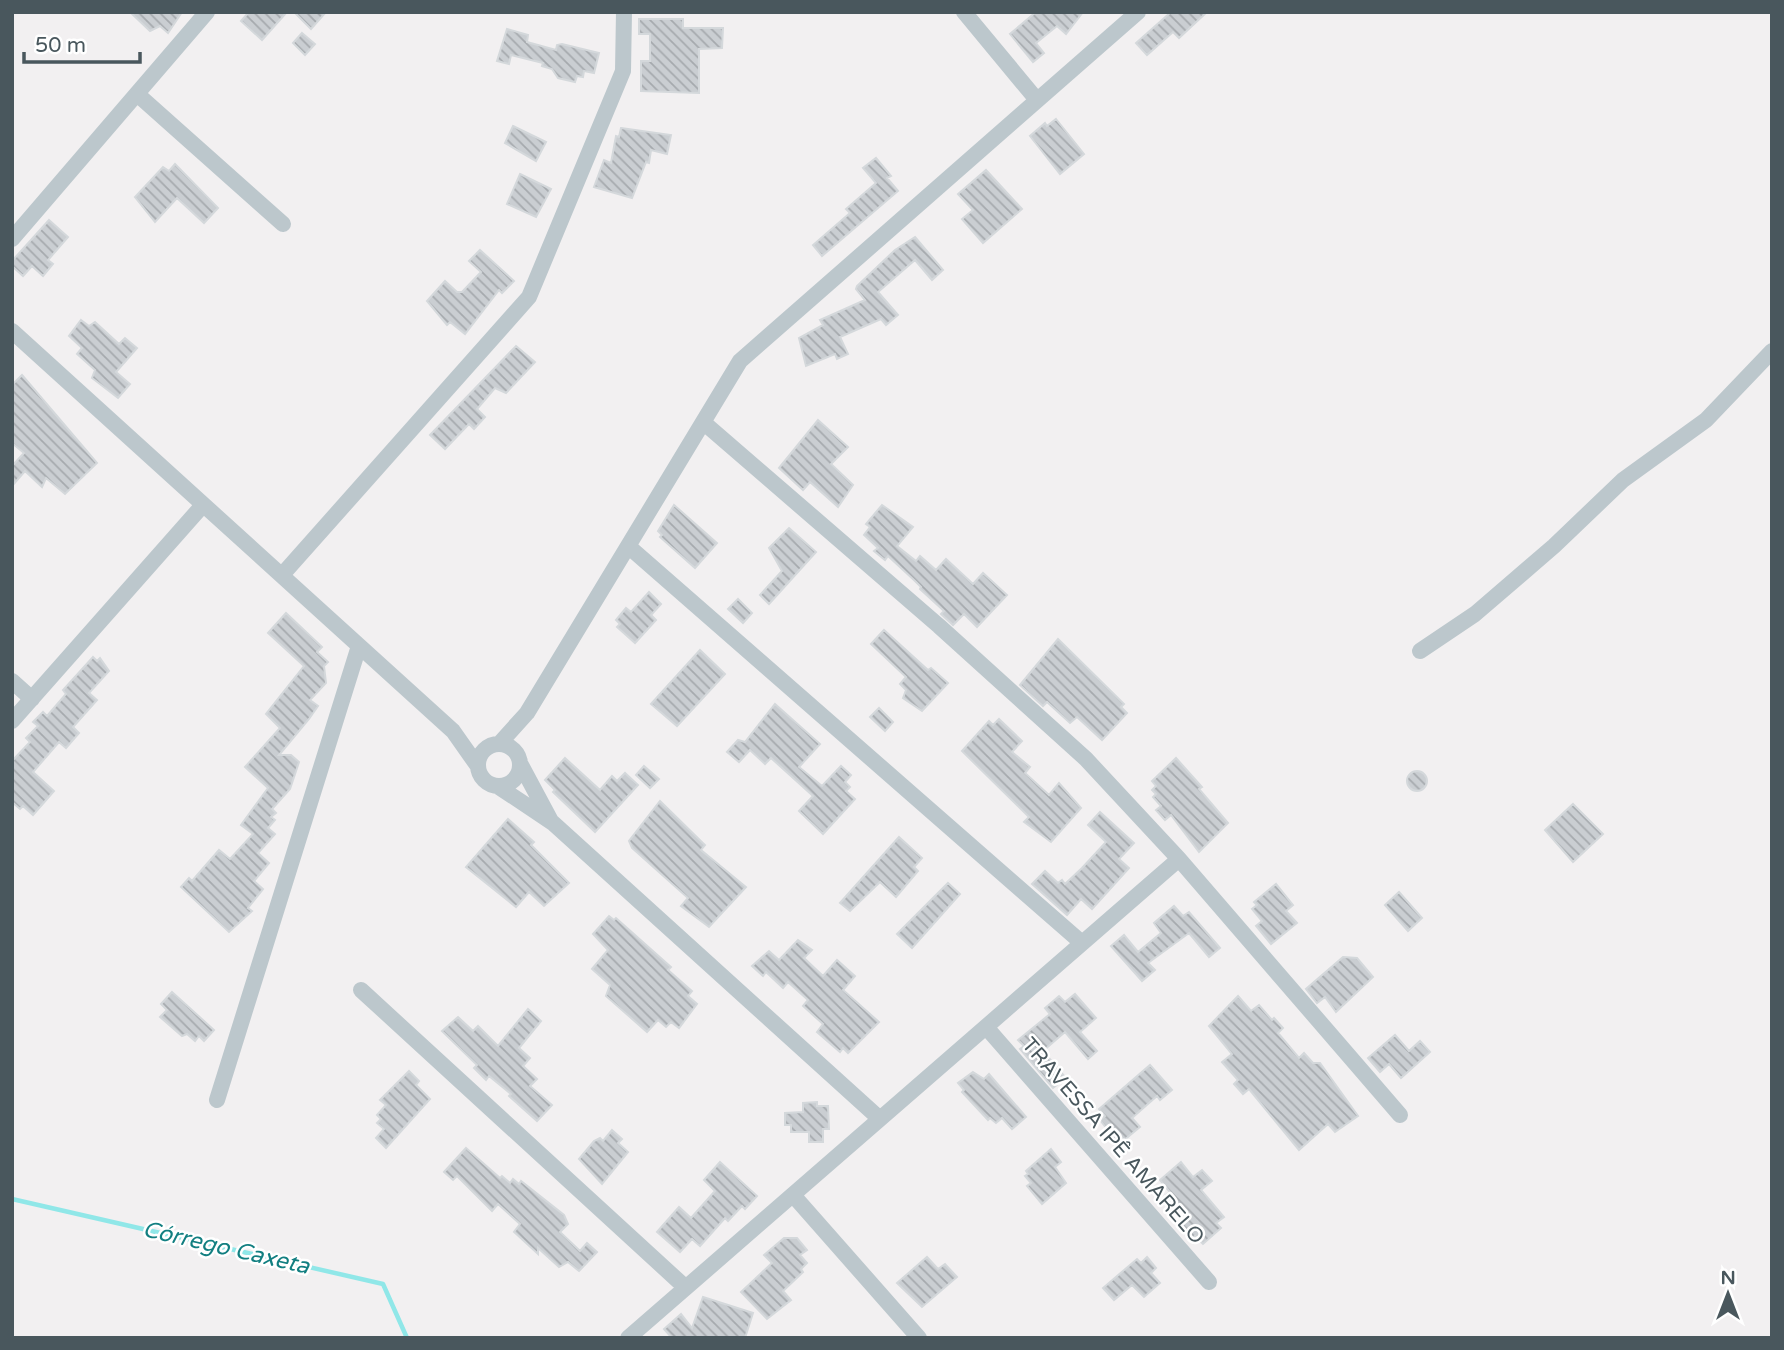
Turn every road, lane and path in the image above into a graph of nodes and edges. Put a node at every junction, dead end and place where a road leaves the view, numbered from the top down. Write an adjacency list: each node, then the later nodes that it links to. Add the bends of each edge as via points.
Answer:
1 (207, 12): 5 (street)
2 (624, 12): 14 (street, via 623,71 530,297)
3 (964, 12): 6 (street)
4 (1138, 12): 6 (street)
5 (136, 94): 7 (street); 8 (street)
6 (1037, 100): 11 (street, via 740,361)
7 (283, 224)
8 (12, 239)
9 (12, 331): 12 (street)
10 (1772, 351): 16 (street, via 1706,420 1623,480 1485,605)
11 (703, 422): 13 (street); 27 (street, via 1086,759)
12 (203, 505): 14 (street); 18 (street)
13 (628, 546): 19 (street); 28 (street)
14 (282, 575): 15 (street)
15 (359, 646): 21 (street); 31 (street)
16 (1420, 652)
17 (12, 681): 18 (street)
18 (32, 699): 20 (street)
19 (527, 713): 22 (street); 23 (street)
20 (12, 721)
21 (453, 731): 22 (street); 24 (street)
22 (493, 745): 23 (street); 24 (street, via 481,753)
23 (519, 759): 25 (street, via 514,781); 26 (street)
24 (477, 765): 25 (street, via 484,781)
25 (499, 787): 26 (street)
26 (553, 823): 33 (street)
27 (1179, 859): 28 (street); 32 (street)
28 (1082, 943): 30 (street)
29 (361, 990): 36 (street)
30 (986, 1027): 33 (street); 35 (street, TRAVESSA IPÊ AMARELO)
31 (217, 1100)
32 (1400, 1115)
33 (880, 1119): 34 (street)
34 (793, 1195): 36 (street); 38 (street)
35 (1209, 1282)
36 (685, 1287): 37 (street)
37 (628, 1338)
38 (919, 1338)

